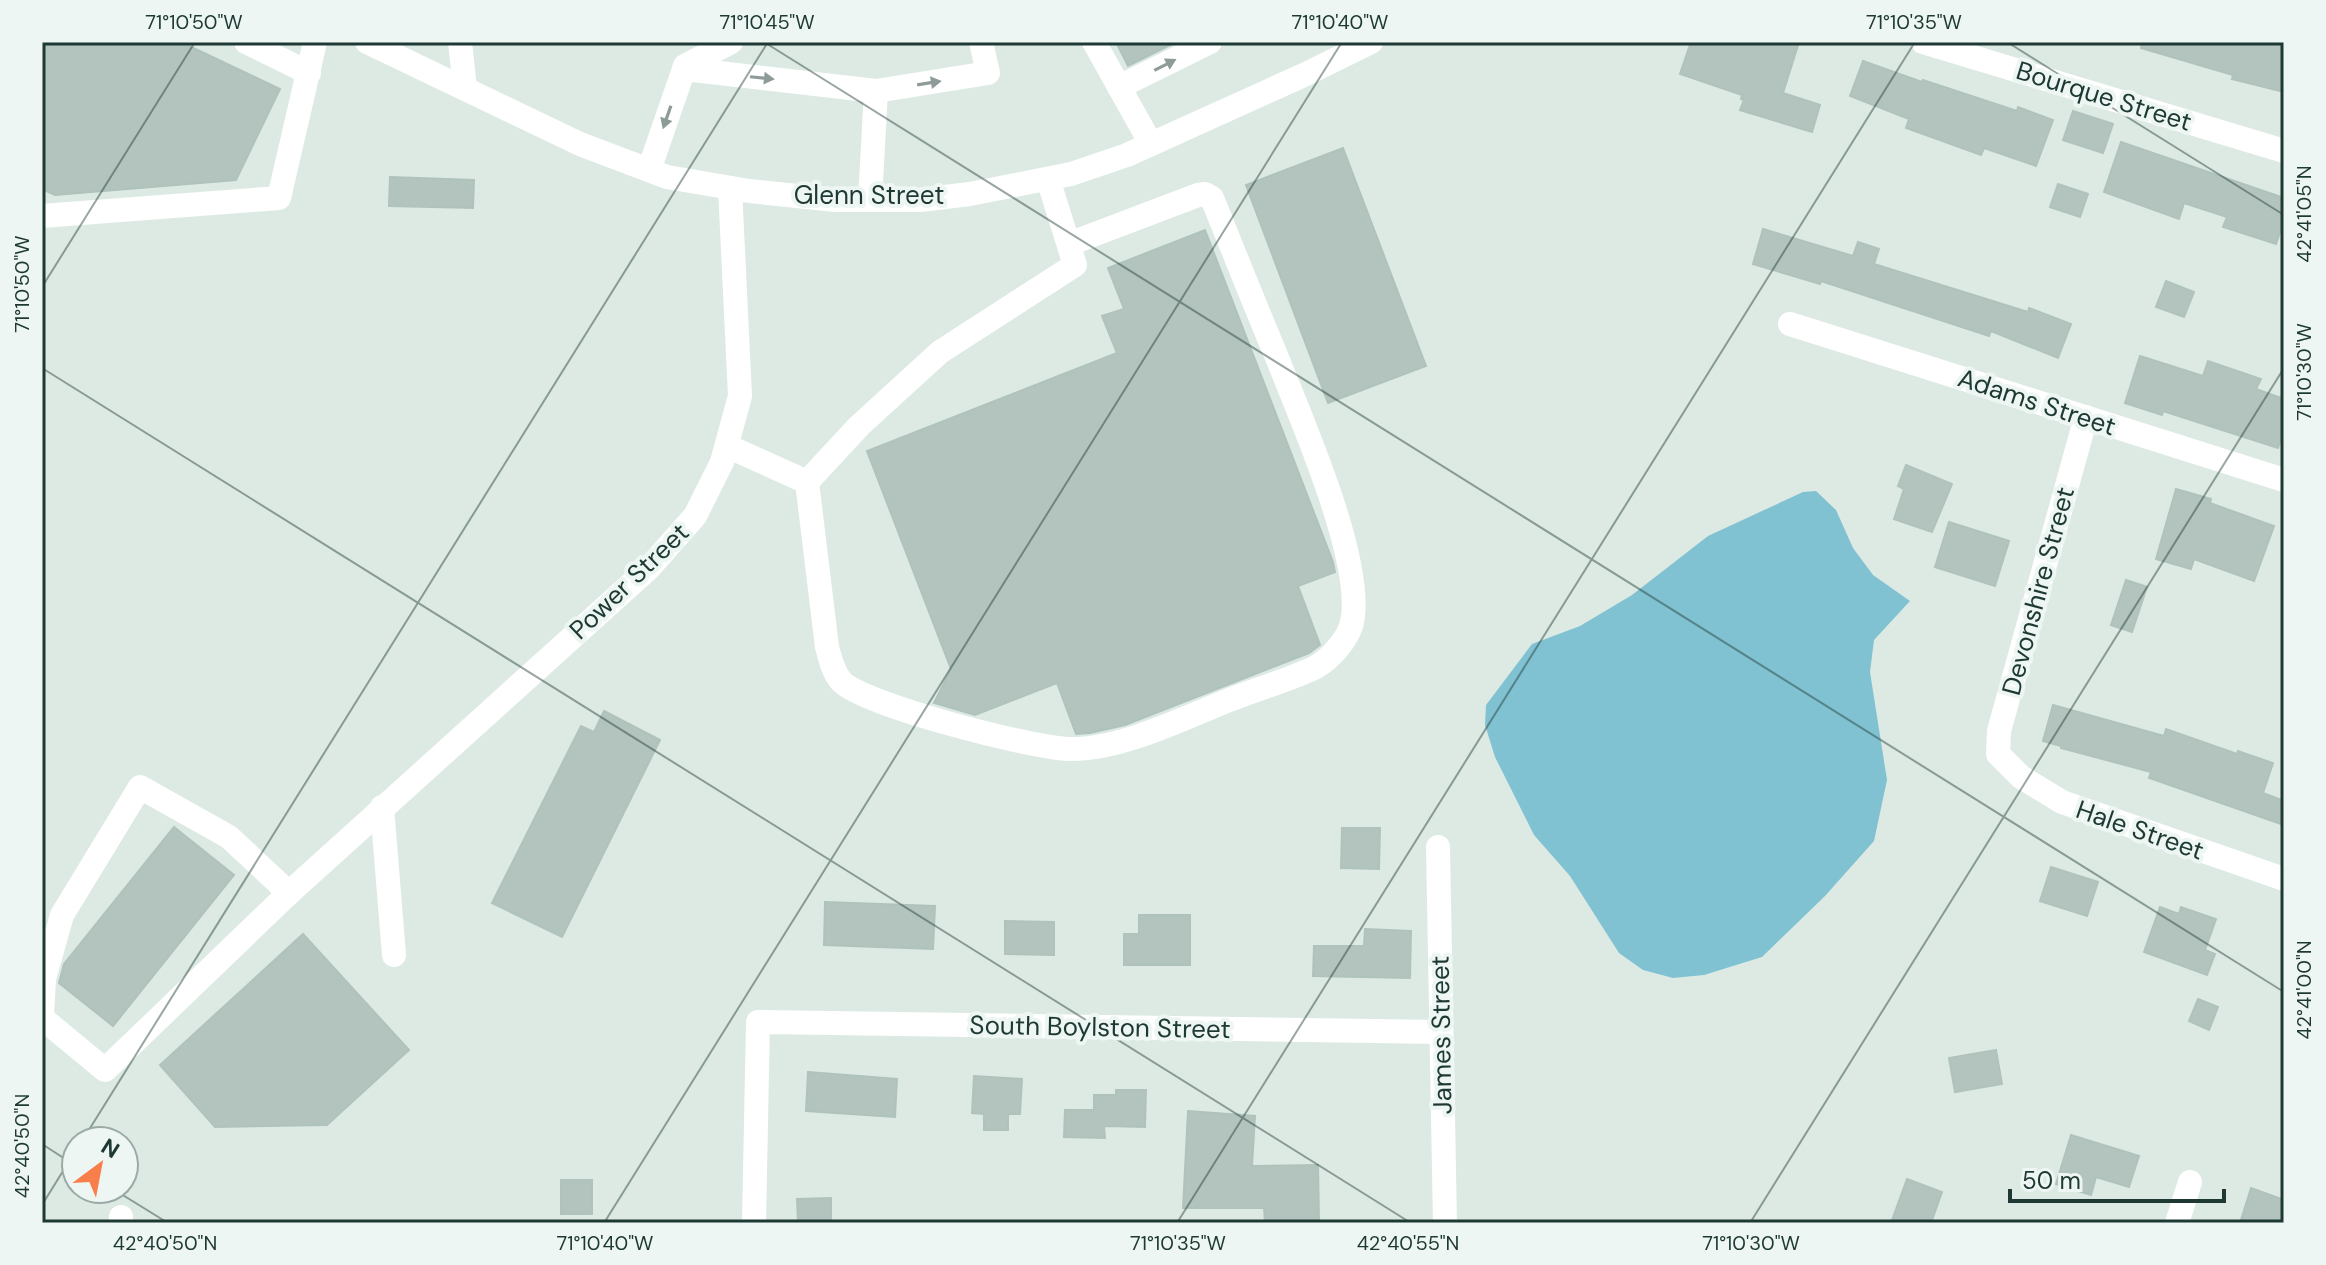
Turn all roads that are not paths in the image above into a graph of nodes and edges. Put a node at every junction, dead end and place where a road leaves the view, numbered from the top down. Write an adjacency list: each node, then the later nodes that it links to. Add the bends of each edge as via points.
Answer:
1 (246, 42): 12 (street)
2 (315, 42): 12 (street)
3 (367, 42): 14 (street, Glenn Street)
4 (460, 42): 14 (street)
5 (731, 42): 11 (street)
6 (981, 42): 15 (street, one-way to 6, via 988,73)
7 (1094, 42): 13 (street)
8 (1210, 42): 13 (street, one-way to 8)
9 (1371, 42): 16 (street, Glenn Street)
10 (1923, 42): 17 (street, Bourque Street)
11 (684, 69): 15 (street, one-way to 15); 18 (street, one-way to 18)
12 (309, 73): 22 (street, via 279,198)
13 (1119, 87): 16 (street)
14 (465, 89): 18 (street, Glenn Street, via 580,144)
15 (876, 91): 21 (street)
16 (1151, 144): 19 (street, Glenn Street)
17 (2284, 151)
18 (649, 170): 20 (street, Glenn Street)
19 (1048, 179): 21 (street, Glenn Street, via 920,200); 23 (street)
20 (730, 188): 21 (street, Glenn Street); 26 (street, Power Street, via 740,396)
21 (870, 200)
22 (42, 216)
23 (1069, 244): 28 (street, via 1075,265 940,352); 28 (street, via 1198,195 1212,198 1303,422 1348,555 1354,608 1350,627 1318,666 1101,747 1069,749 1014,741 888,705 841,681 833,668)
24 (1790, 324): 25 (street, Adams Street)
25 (2086, 417): 27 (street, Adams Street); 29 (street, Devonshire Street, via 1999,731 1998,754)
26 (727, 446): 28 (street); 30 (street, Power Street, via 695,516 649,568)
27 (2284, 480)
28 (807, 482)
29 (2007, 761): 32 (street, Hale Street, via 2021,777 2062,802)
30 (382, 807): 33 (street, Power Street); 34 (street)
31 (1438, 847): 36 (street, James Street)
32 (2284, 879)
33 (289, 893): 35 (street, Power Street, via 105,1070); 35 (street, via 229,837 140,787 62,915 44,979)
34 (394, 955)
35 (42, 1017)
36 (1441, 1032): 38 (street, South Boylston Street, via 758,1022); 39 (street, James Street)
37 (2190, 1182): 40 (street)
38 (754, 1223)
39 (1445, 1223)
40 (2177, 1223)

